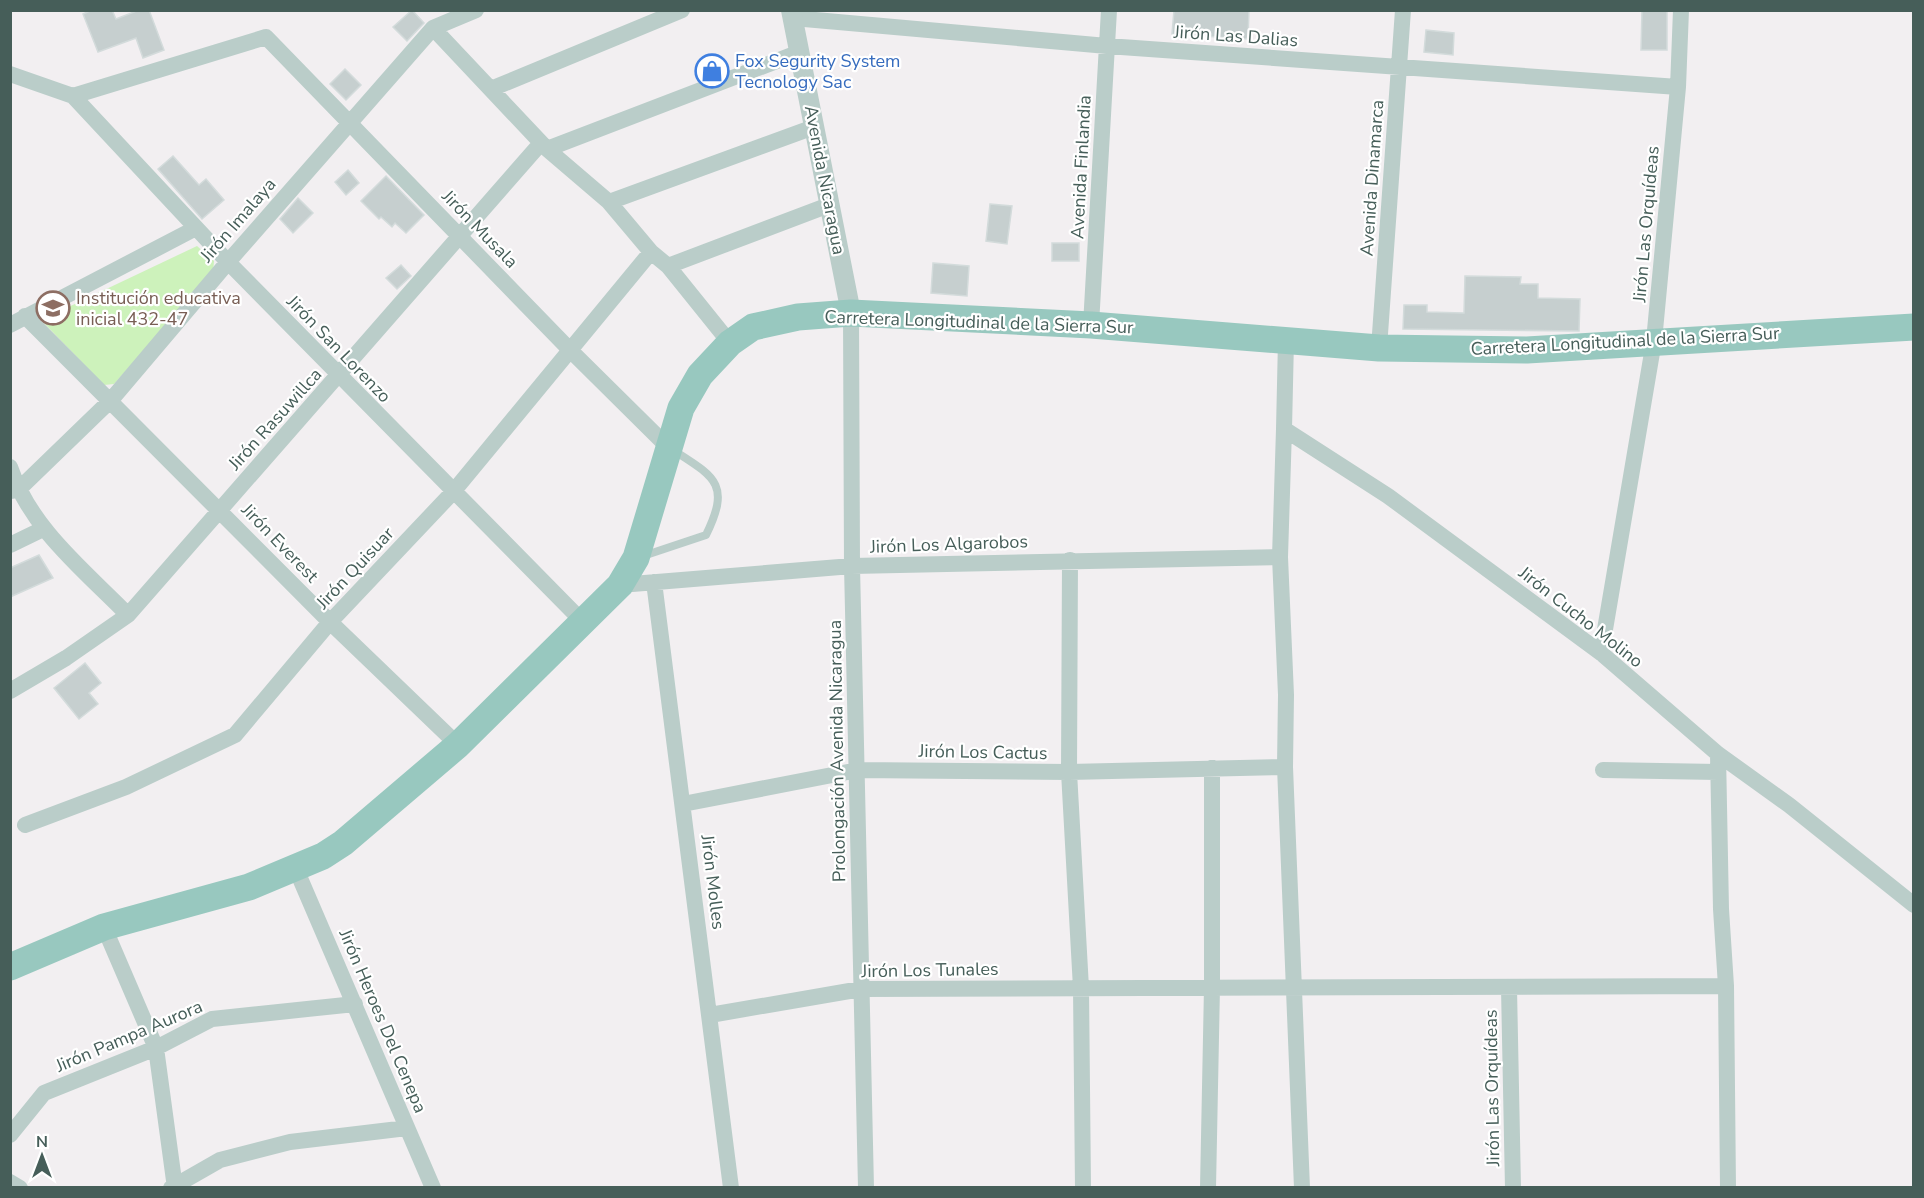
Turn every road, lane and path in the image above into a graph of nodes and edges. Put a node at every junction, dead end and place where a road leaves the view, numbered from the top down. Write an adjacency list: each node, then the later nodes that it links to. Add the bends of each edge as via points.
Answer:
1 (476, 10): 7 (street, Jirón Imalaya)
2 (682, 10): 13 (street)
3 (1109, 10): 8 (street, Avenida Finlandia)
4 (1403, 10): 10 (street, Avenida Dinamarca)
5 (1681, 10): 12 (street, Jirón Las Orquídeas)
6 (792, 14): 8 (street, Jirón Las Dalias); 9 (street, Avenida Nicaragua)
7 (433, 28): 13 (street); 15 (street, Jirón Imalaya)
8 (1107, 46): 10 (street, Jirón Las Dalias); 27 (street, Avenida Finlandia)
9 (800, 52): 16 (street, Avenida Nicaragua); 17 (street)
10 (1400, 68): 12 (street, Jirón Las Dalias); 32 (street, Avenida Dinamarca)
11 (10, 74): 14 (street)
12 (1678, 87): 30 (street, Jirón Las Orquídeas)
13 (491, 89): 17 (street)
14 (73, 96): 15 (street, Jirón Musala, via 266,37); 20 (street, Jirón San Lorenzo)
15 (348, 123): 21 (street, Jirón Musala); 23 (street, Jirón Imalaya)
16 (813, 126): 18 (street); 19 (street, Avenida Nicaragua)
17 (544, 146): 18 (street); 21 (street, Jirón Rasuwillca)
18 (609, 202): 22 (street)
19 (830, 205): 24 (street); 25 (street, Avenida Nicaragua)
20 (196, 228): 23 (street, Jirón San Lorenzo); 26 (street)
21 (460, 236): 33 (street, Jirón Musala); 34 (street, Jirón Rasuwillca)
22 (651, 252): 24 (street); 33 (street, Jirón Quisuar)
23 (228, 262): 34 (street, Jirón San Lorenzo); 35 (street, Jirón Imalaya)
24 (668, 266): 31 (street)
25 (851, 314): 27 (highway, Carretera Longitudinal de la Sierra Sur); 31 (highway, Carretera Longitudinal de la Sierra Sur, via 798,317 753,327); 47 (street, Prolongación Avenida Nicaragua)
26 (18, 321): 35 (street, Jirón Everest)
27 (1091, 325): 29 (highway, Carretera Longitudinal de la Sierra Sur)
28 (1914, 327): 30 (highway, Carretera Longitudinal de la Sierra Sur)
29 (1286, 340): 32 (highway, Carretera Longitudinal de la Sierra Sur); 36 (street)
30 (1654, 341): 32 (highway, Carretera Longitudinal de la Sierra Sur, via 1527,350); 53 (street, Jirón Las Orquídeas)
31 (730, 343): 37 (highway, Carretera Longitudinal de la Sierra Sur, via 700,375 681,408)
32 (1379, 348)
33 (570, 350): 37 (street, Jirón Musala); 40 (street, Jirón Quisuar)
34 (339, 376): 40 (street, Jirón San Lorenzo); 41 (street, Jirón Rasuwillca)
35 (111, 400): 39 (street, Jirón Imalaya); 41 (street, Jirón Everest)
36 (1284, 429): 44 (street); 53 (street, Jirón Cucho Molino, via 1397,502)
37 (668, 447): 45 (highway, Carretera Longitudinal de la Sierra Sur); 45 (lane, via 708,472 717,486 717,513 706,535)
38 (10, 467): 39 (street)
39 (14, 490): 42 (street)
40 (453, 492): 51 (street, Jirón Quisuar); 52 (street, Jirón San Lorenzo)
41 (220, 509): 50 (street, Jirón Rasuwillca); 51 (street, Jirón Everest)
42 (43, 529): 43 (street); 50 (street)
43 (10, 545)
44 (1280, 557): 46 (street, Jirón Los Algarobos); 57 (street)
45 (636, 558): 49 (highway, Carretera Longitudinal de la Sierra Sur)
46 (1070, 560): 47 (street, Jirón Los Algarobos); 61 (street)
47 (852, 566): 48 (street, Jirón Los Algarobos); 59 (street, Prolongación Avenida Nicaragua)
48 (654, 582): 49 (street, Jirón Los Algarobos); 63 (street, Jirón Molles)
49 (620, 585): 52 (highway, Carretera Longitudinal de la Sierra Sur)
50 (128, 615): 54 (street, Jirón Rasuwillca)
51 (330, 622): 55 (street, Jirón Everest); 64 (street, Jirón Quisuar, via 235,735 126,787)
52 (584, 623): 55 (highway, Carretera Longitudinal de la Sierra Sur)
53 (1601, 653): 56 (street, Jirón Cucho Molino)
54 (10, 691)
55 (458, 745): 65 (highway, Carretera Longitudinal de la Sierra Sur, via 343,843)
56 (1718, 754): 62 (street); 66 (street, Jirón Cucho Molino)
57 (1285, 767): 58 (street, Jirón Los Cactus); 69 (street)
58 (1212, 768): 61 (street, Jirón Los Cactus); 71 (street)
59 (858, 770): 61 (street, Jirón Los Cactus); 63 (street, Jirón Los Cactus); 72 (street, Prolongación Avenida Nicaragua)
60 (1603, 770): 62 (street)
61 (1069, 772): 73 (street)
62 (1718, 772): 70 (street)
63 (683, 804): 76 (street, Jirón Molles)
64 (25, 825)
65 (296, 869): 67 (highway, Carretera Longitudinal de la Sierra Sur, via 249,887); 75 (street, Jirón Heroes Del Cenepa)
66 (1914, 905)
67 (104, 927): 68 (highway, Carretera Longitudinal de la Sierra Sur); 77 (street)
68 (10, 967)
69 (1295, 986): 71 (street, Jirón Los Tunales); 74 (street, Jirón Los Tunales); 88 (street)
70 (1726, 986): 74 (street, Jirón Los Tunales); 90 (street)
71 (1212, 987): 73 (street, Jirón Los Tunales); 87 (street)
72 (861, 988): 73 (street, Jirón Los Tunales); 76 (street, Jirón Los Tunales); 85 (street, Prolongación Avenida Nicaragua)
73 (1081, 988): 86 (street)
74 (1509, 988): 89 (street, Jirón Las Orquídeas)
75 (355, 1004): 77 (street, Jirón Pampa Aurora, via 212,1019); 78 (street, Jirón Heroes Del Cenepa)
76 (710, 1015): 84 (street, Jirón Molles)
77 (156, 1048): 79 (street, Jirón Pampa Aurora, via 44,1093); 81 (street)
78 (407, 1128): 81 (street, via 290,1142 220,1160); 83 (street, Jirón Heroes Del Cenepa)
79 (10, 1135)
80 (10, 1182): 82 (street)
81 (174, 1187)
82 (20, 1188)
83 (433, 1188)
84 (731, 1188)
85 (866, 1188)
86 (1083, 1188)
87 (1208, 1188)
88 (1302, 1188)
89 (1513, 1188)
90 (1728, 1188)

